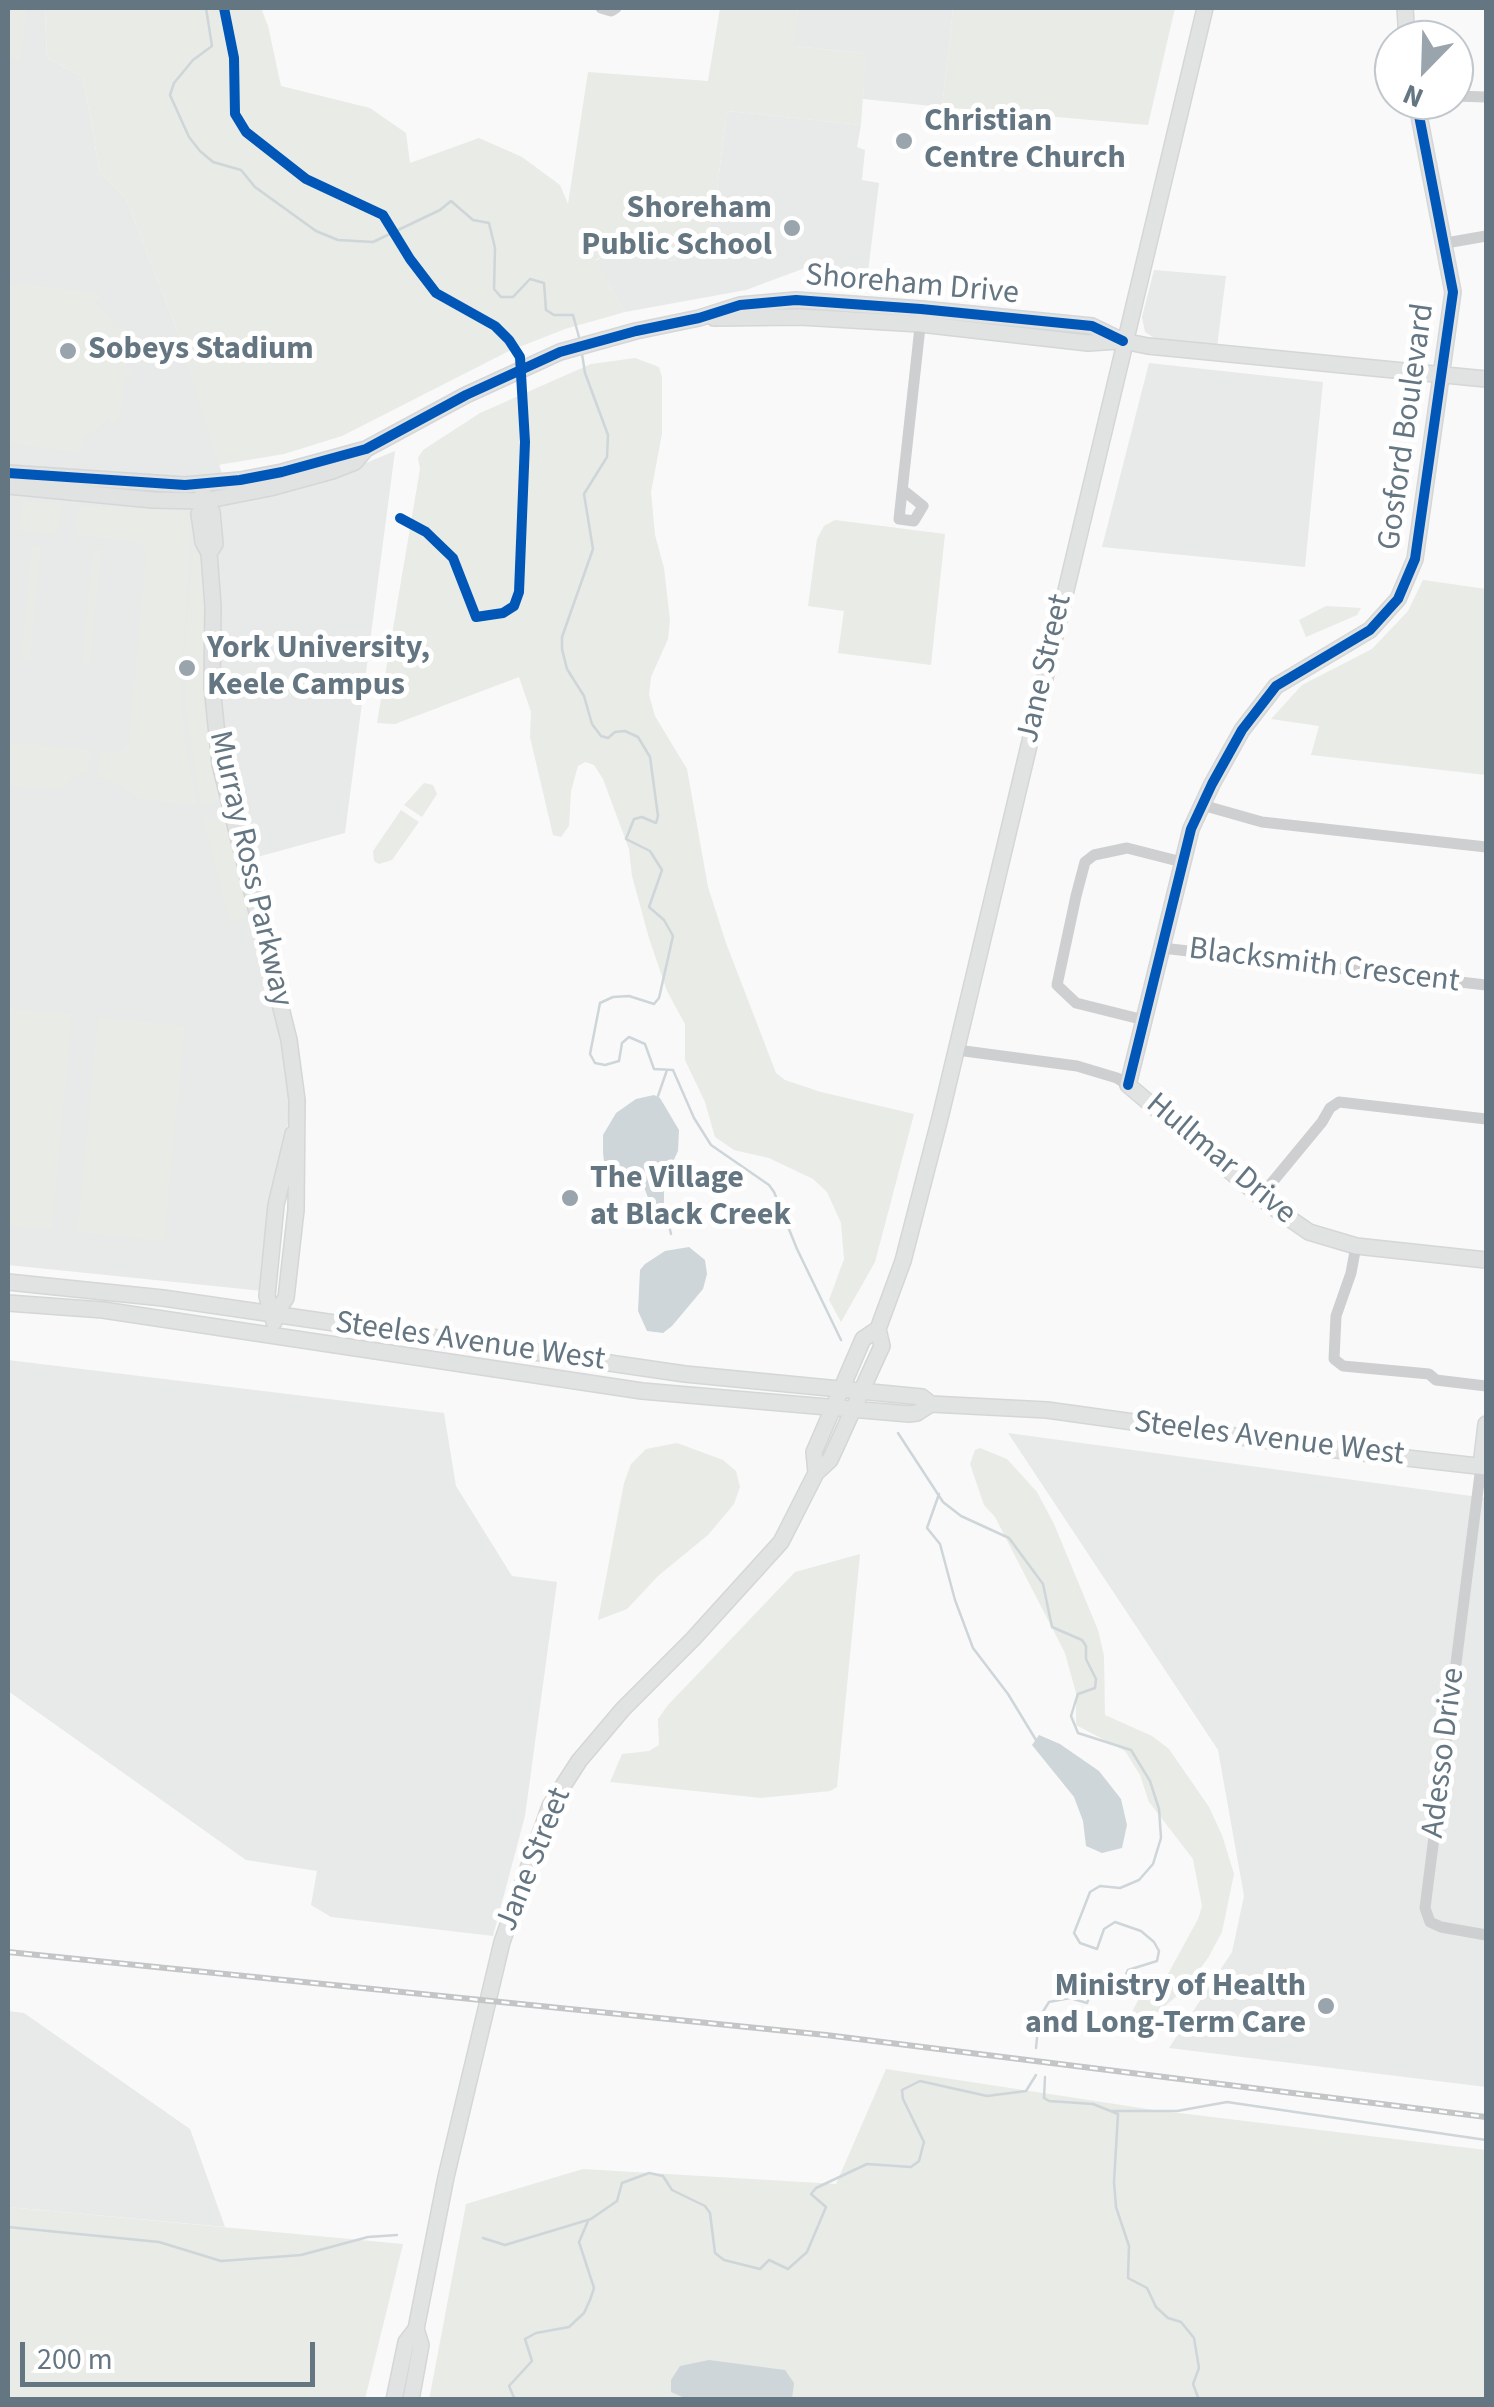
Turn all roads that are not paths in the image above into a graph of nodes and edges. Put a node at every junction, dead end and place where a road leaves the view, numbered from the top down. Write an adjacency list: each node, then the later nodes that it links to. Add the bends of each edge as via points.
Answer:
1 (601, 8): 2 (street)
2 (616, 8)
3 (1205, 8): 8 (main road, Jane Street)
4 (1423, 120): 6 (main road, Gosford Boulevard)
5 (1486, 236): 6 (street)
6 (1446, 243): 9 (main road, Gosford Boulevard, via 1453,292)
7 (921, 316): 8 (main road, Shoreham Drive, via 1092,326); 13 (street); 14 (main road, Shoreham Drive, via 699,318 636,331 560,352 366,449)
8 (1124, 341): 9 (main road, Shoreham Drive); 21 (main road, Jane Street)
9 (1442, 374): 10 (main road, Shoreham Drive); 15 (main road, Gosford Boulevard, via 1415,559 1398,598 1358,639 1276,686 1242,730)
10 (1486, 379)
11 (8, 473): 14 (main road, Shoreham Drive)
12 (8, 486): 14 (main road, Shoreham Drive, via 154,500)
13 (903, 490)
14 (203, 492): 29 (main road, Murray Ross Parkway, via 198,514 214,606 212,686 220,764 298,1100 276,1205 267,1296)
15 (1202, 805): 16 (street, via 1244,819); 17 (main road, Gosford Boulevard)
16 (1486, 847)
17 (1182, 862): 18 (main road, Gosford Boulevard); 20 (street, via 1128,848 1088,857 1071,916 1057,984 1076,1004)
18 (1162, 948): 19 (street, Blacksmith Crescent); 20 (main road, Gosford Boulevard)
19 (1486, 985)
20 (1144, 1020): 22 (main road, Gosford Boulevard)
21 (956, 1050): 22 (street, Hullmar Drive, via 1077,1066); 30 (main road, Jane Street, via 914,1222)
22 (1128, 1085): 24 (main road, Hullmar Drive)
23 (1486, 1120): 24 (street, via 1339,1102)
24 (1260, 1197): 25 (main road, Hullmar Drive, via 1309,1232)
25 (1356, 1246): 26 (main road, Hullmar Drive); 34 (street, via 1336,1316 1334,1360)
26 (1486, 1260)
27 (8, 1282): 29 (main road, Steeles Avenue West)
28 (8, 1302): 31 (main road, Steeles Avenue West)
29 (274, 1315): 31 (main road, Murray Ross Parkway); 32 (main road, Steeles Avenue West)
30 (878, 1328): 35 (main road, Jane Street, via 863,1339); 36 (main road, Jane Street, via 882,1346)
31 (275, 1336): 33 (main road, Steeles Avenue West)
32 (476, 1343): 33 (main road); 35 (main road, Steeles Avenue West)
33 (473, 1364): 38 (main road, Steeles Avenue West, via 642,1391)
34 (1486, 1386)
35 (842, 1389): 36 (main road, Steeles Avenue West); 38 (main road, Jane Street)
36 (861, 1391): 37 (main road, Steeles Avenue West, via 922,1397); 39 (main road, Jane Street)
37 (932, 1404): 39 (main road, Steeles Avenue West, via 908,1414); 41 (main road, Steeles Avenue West, via 1047,1410)
38 (833, 1408): 39 (main road, Steeles Avenue West); 42 (main road, Jane Street, via 814,1452)
39 (853, 1409): 42 (main road, Jane Street, via 830,1460)
40 (1486, 1424): 41 (main road)
41 (1484, 1467): 43 (street, Adesso Drive, via 1425,1908 1441,1927)
42 (816, 1473): 44 (main road, Jane Street, via 781,1542 623,1709 550,1806 502,1942)
43 (1486, 1934)
44 (416, 2329): 45 (main road, Jane Street, via 406,2342); 46 (main road, Jane Street, via 421,2345)
45 (394, 2400)
46 (411, 2400)

